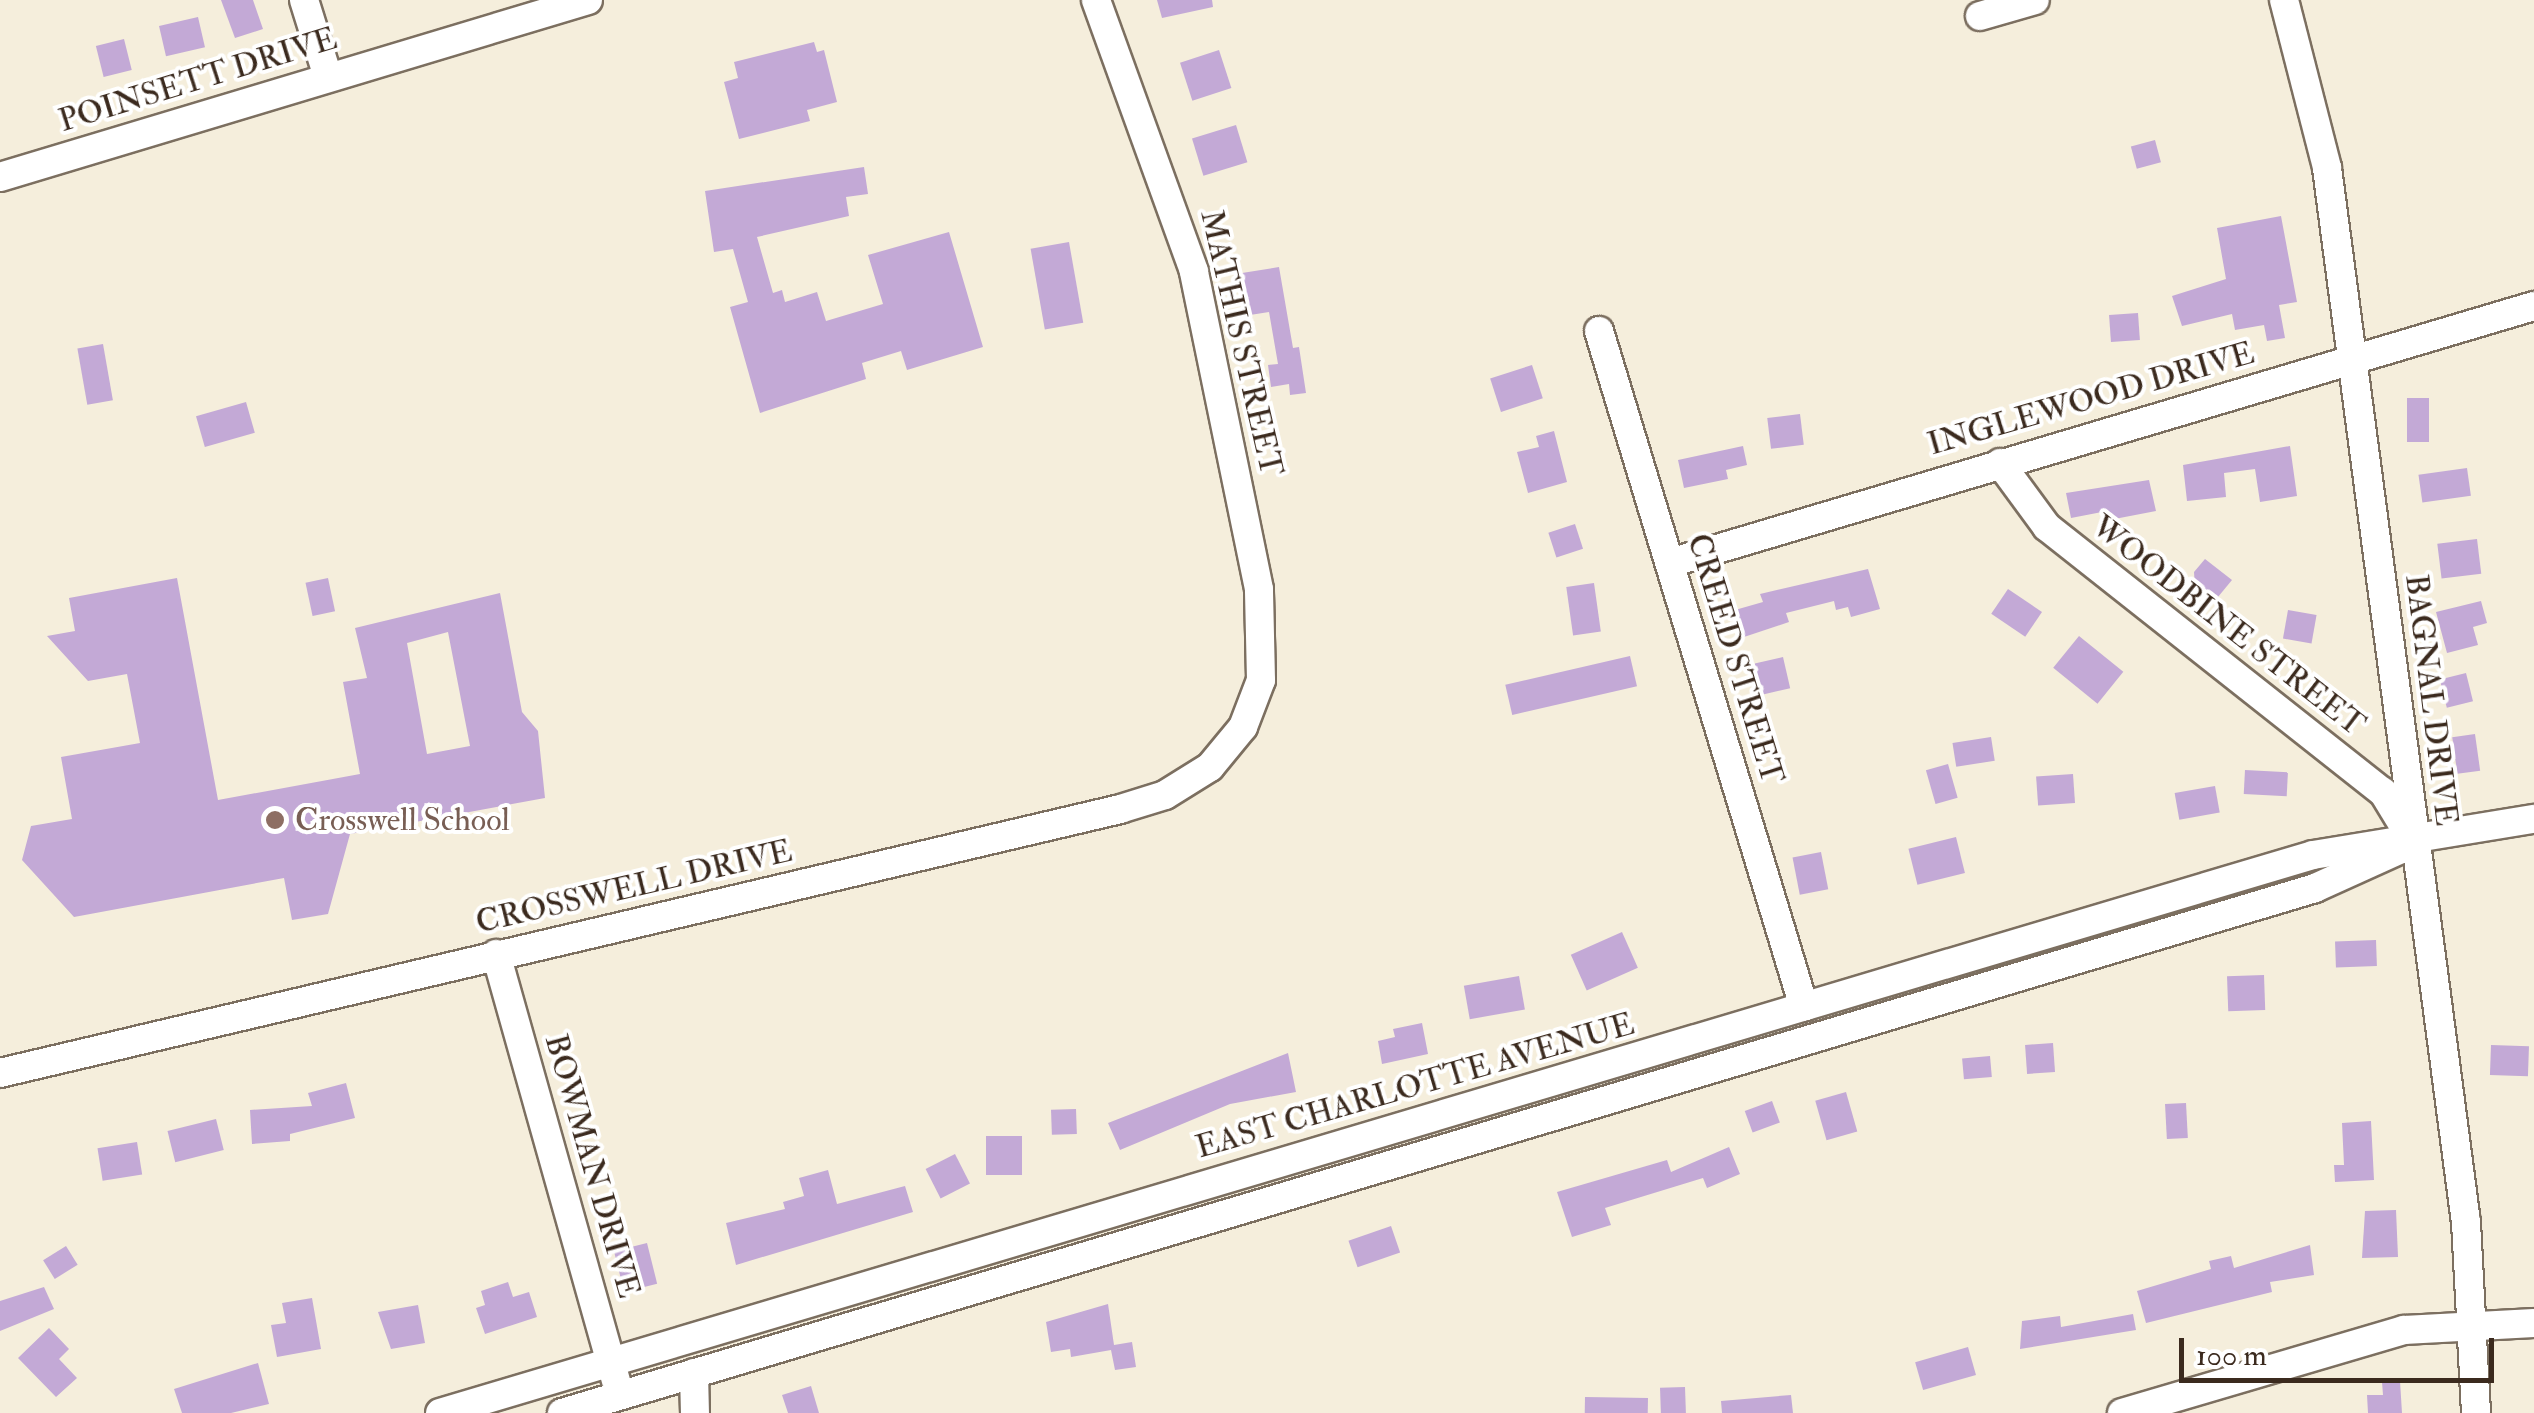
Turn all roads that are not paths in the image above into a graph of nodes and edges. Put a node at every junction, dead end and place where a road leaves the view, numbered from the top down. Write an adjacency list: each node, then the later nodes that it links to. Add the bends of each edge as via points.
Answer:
1 (304, 0): 7 (street)
2 (588, 0): 7 (street, POINSETT DRIVE)
3 (1096, 0): 14 (street, MATHIS STREET, via 1194,271 1259,589 1262,667)
4 (2035, 0): 6 (street)
5 (2284, 0): 11 (street, BAGNAL DRIVE, via 2318,118)
6 (1980, 16)
7 (328, 78): 8 (street, POINSETT DRIVE)
8 (0, 177)
9 (2534, 306): 11 (street, INGLEWOOD DRIVE)
10 (1599, 331): 13 (street, CREED STREET)
11 (2350, 360): 12 (street, INGLEWOOD DRIVE); 16 (street, BAGNAL DRIVE)
12 (2000, 462): 13 (street, INGLEWOOD DRIVE); 16 (street, WOODBINE STREET, via 2047,527 2383,792)
13 (1670, 563): 18 (street, CREED STREET)
14 (1250, 712): 17 (street, CROSSWELL DRIVE, via 1210,767 1166,796)
15 (2534, 819): 16 (street, EAST CHARLOTTE AVENUE)
16 (2414, 843): 18 (street, EAST CHARLOTTE AVENUE, via 2313,855); 21 (street, BAGNAL DRIVE, via 2466,1222); 23 (street, EAST CHARLOTTE AVENUE, via 2315,888)
17 (496, 954): 19 (street, CROSSWELL DRIVE); 22 (street, BOWMAN DRIVE)
18 (1804, 1008): 22 (street, EAST CHARLOTTE AVENUE)
19 (0, 1073)
20 (2534, 1323): 21 (street)
21 (2472, 1324): 28 (street, via 2404,1330); 29 (street, BAGNAL DRIVE)
22 (611, 1362): 24 (street, BOWMAN DRIVE); 25 (street, EAST CHARLOTTE AVENUE)
23 (694, 1373): 24 (street, EAST CHARLOTTE AVENUE); 27 (street)
24 (621, 1396): 26 (street, EAST CHARLOTTE AVENUE)
25 (440, 1413)
26 (562, 1413)
27 (695, 1413)
28 (2122, 1413)
29 (2476, 1413)

